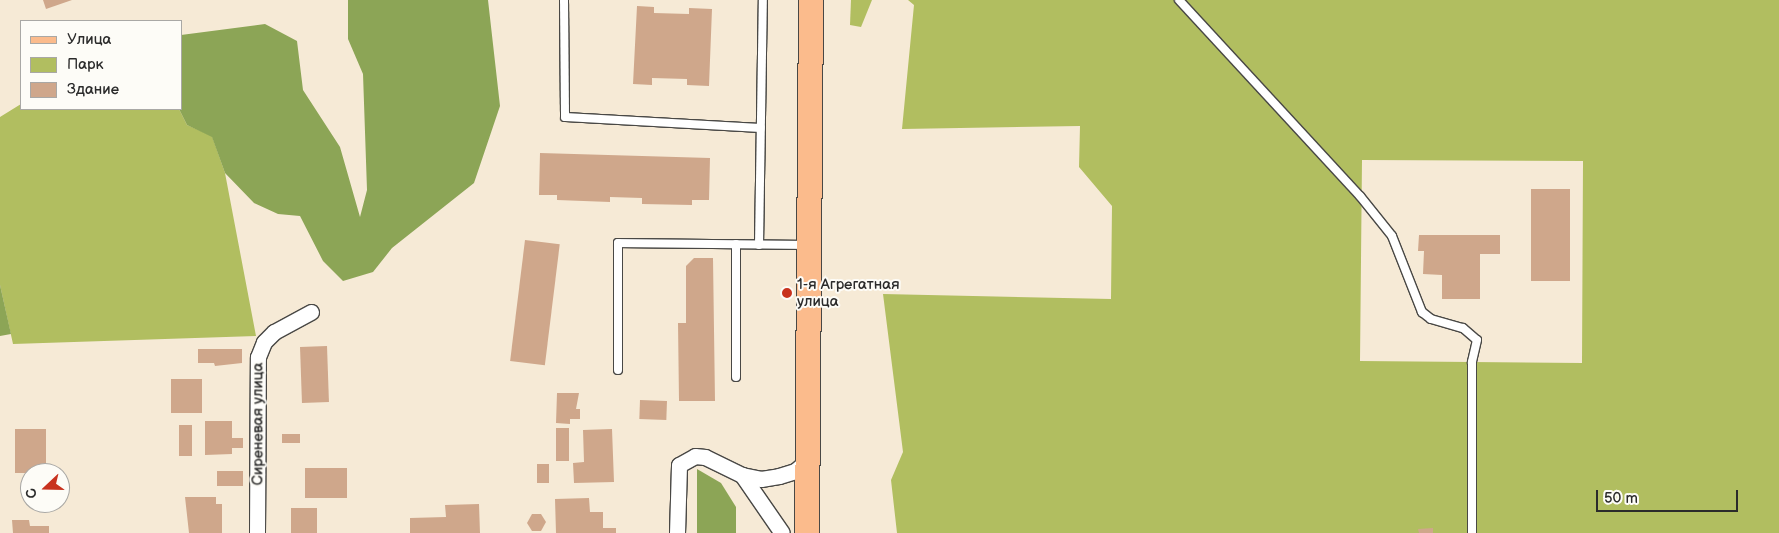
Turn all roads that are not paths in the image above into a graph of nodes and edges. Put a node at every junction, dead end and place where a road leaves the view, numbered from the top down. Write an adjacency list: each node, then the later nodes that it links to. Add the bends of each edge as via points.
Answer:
1 (564, 0): 5 (lane, via 565,118)
2 (763, 0): 5 (lane)
3 (811, 0): 8 (main road)
4 (1179, 0): 18 (lane, via 1360,196 1392,236 1422,312 1431,319 1463,328 1476,340 1472,362)
5 (761, 128): 7 (lane)
6 (736, 244): 7 (lane); 10 (lane, via 618,243); 11 (lane)
7 (759, 245): 8 (lane)
8 (810, 245): 12 (main road)
9 (311, 312): 14 (street, Сиреневая улица, via 274,332 264,342 258,357)
10 (618, 370)
11 (736, 377)
12 (808, 460): 13 (street, via 795,471 779,476 762,479); 17 (main road)
13 (742, 475): 15 (street, via 705,456 695,456 679,465); 16 (street)
14 (257, 533)
15 (678, 533)
16 (782, 533)
17 (807, 533)
18 (1472, 533)

